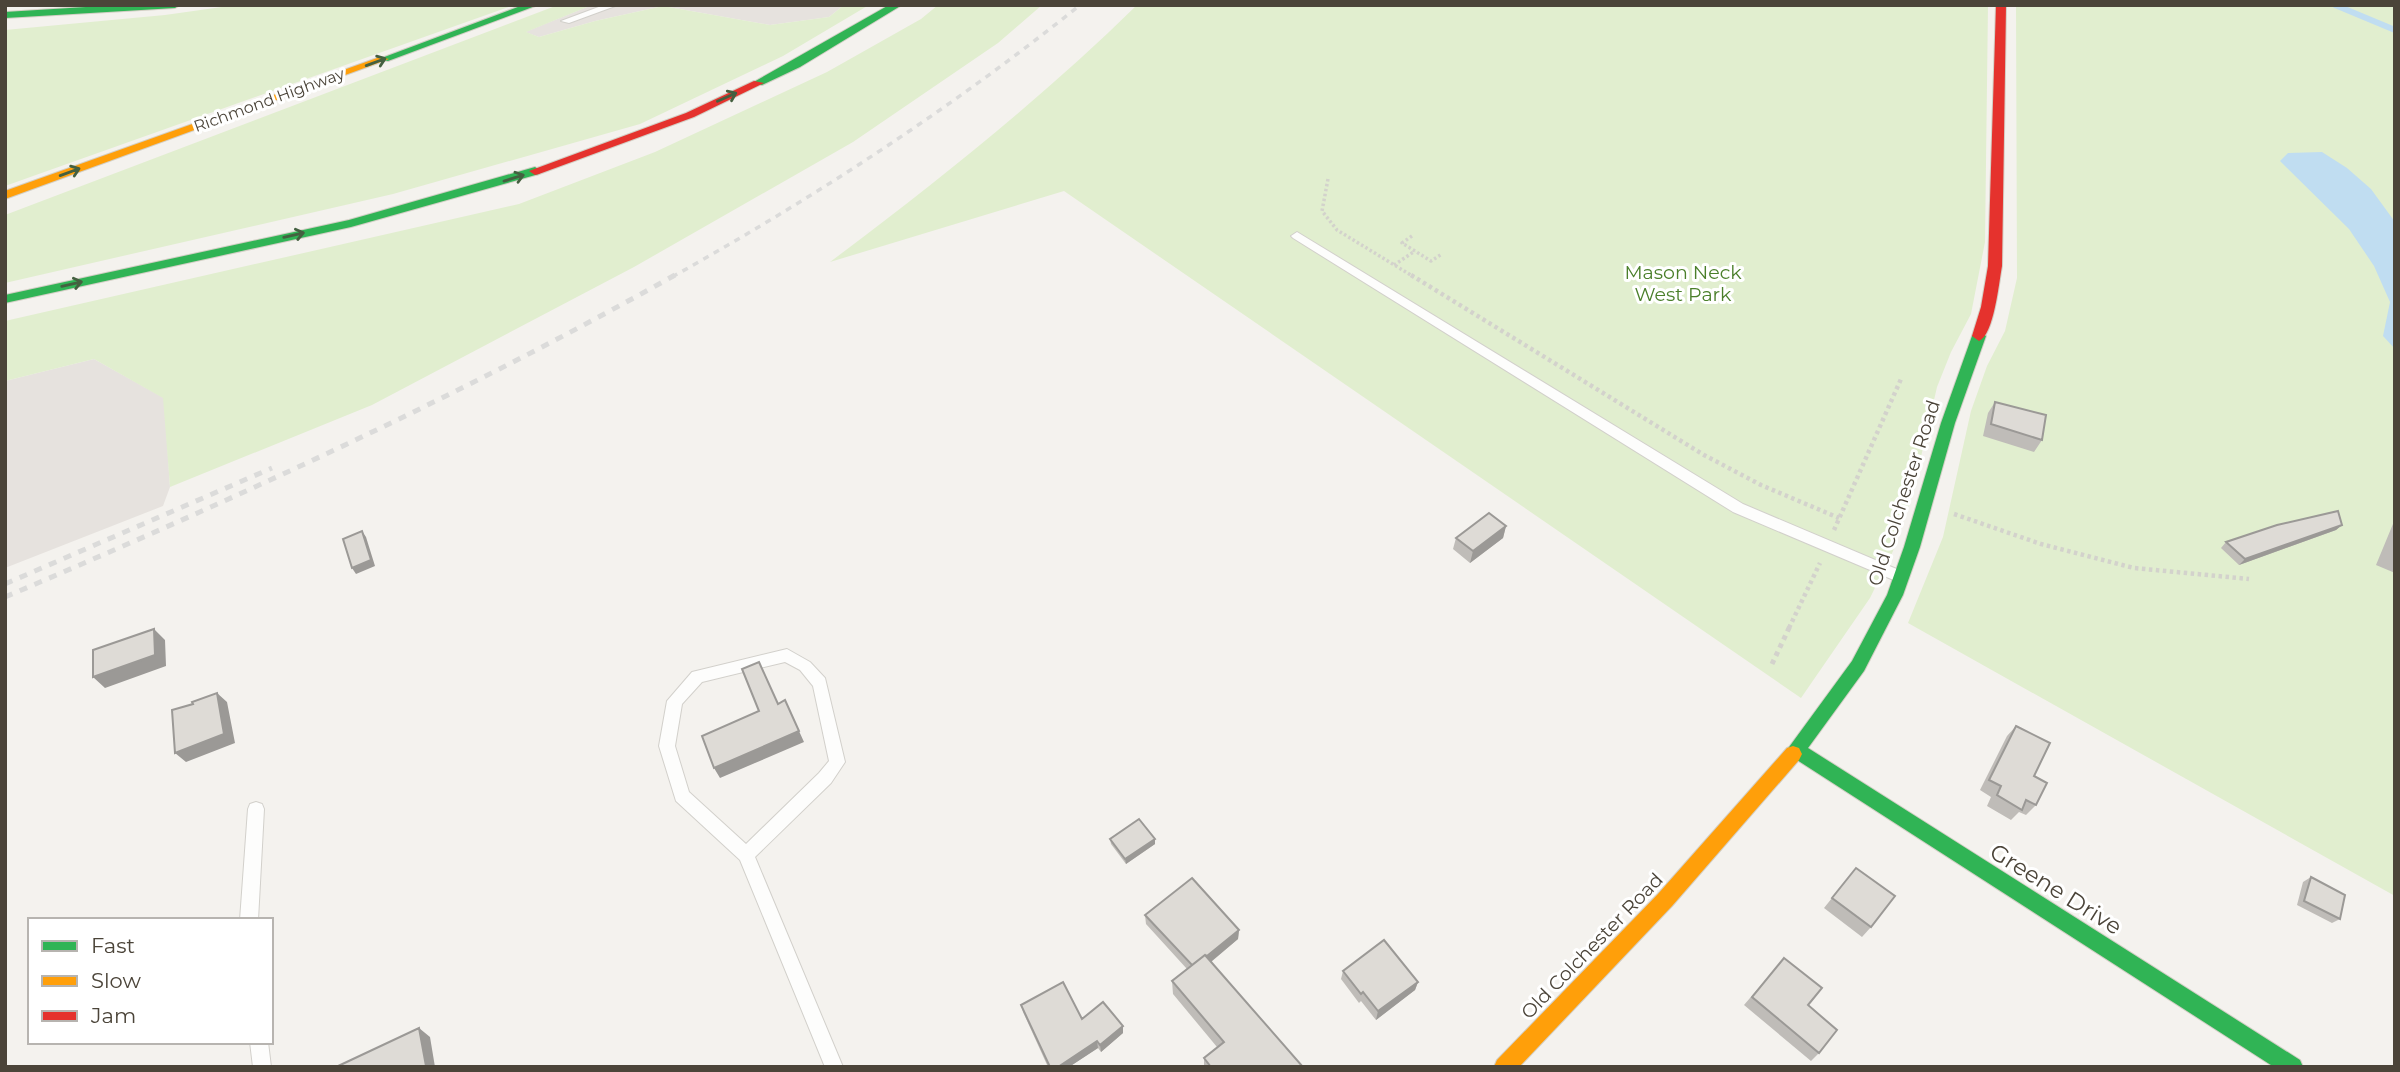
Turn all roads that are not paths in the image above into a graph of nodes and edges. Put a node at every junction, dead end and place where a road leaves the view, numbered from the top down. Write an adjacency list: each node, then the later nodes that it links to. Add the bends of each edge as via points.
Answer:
1 (175, 5): 6 (main road)
2 (533, 5): 8 (main road, Richmond Highway, one-way to 2)
3 (614, 5): 7 (lane)
4 (897, 5): 10 (main road, one-way to 4, via 348,223 525,174 745,90 842,40)
5 (2001, 5): 11 (main road, Old Colchester Road, via 1991,302 1956,397)
6 (5, 15)
7 (566, 21)
8 (5, 195)
9 (1297, 236): 11 (lane, via 1738,508)
10 (5, 299)
11 (1901, 577): 12 (main road, Old Colchester Road, via 1884,620)
12 (1796, 750): 19 (main road, Old Colchester Road, via 1658,910); 20 (main road, Greene Drive)
13 (256, 808): 15 (lane)
14 (746, 855): 14 (lane, via 682,796 667,746 675,701 697,677 787,655 820,683 837,762); 18 (lane)
15 (249, 918)
16 (259, 1044): 17 (lane)
17 (262, 1067)
18 (834, 1067)
19 (1504, 1067)
20 (2293, 1067)

